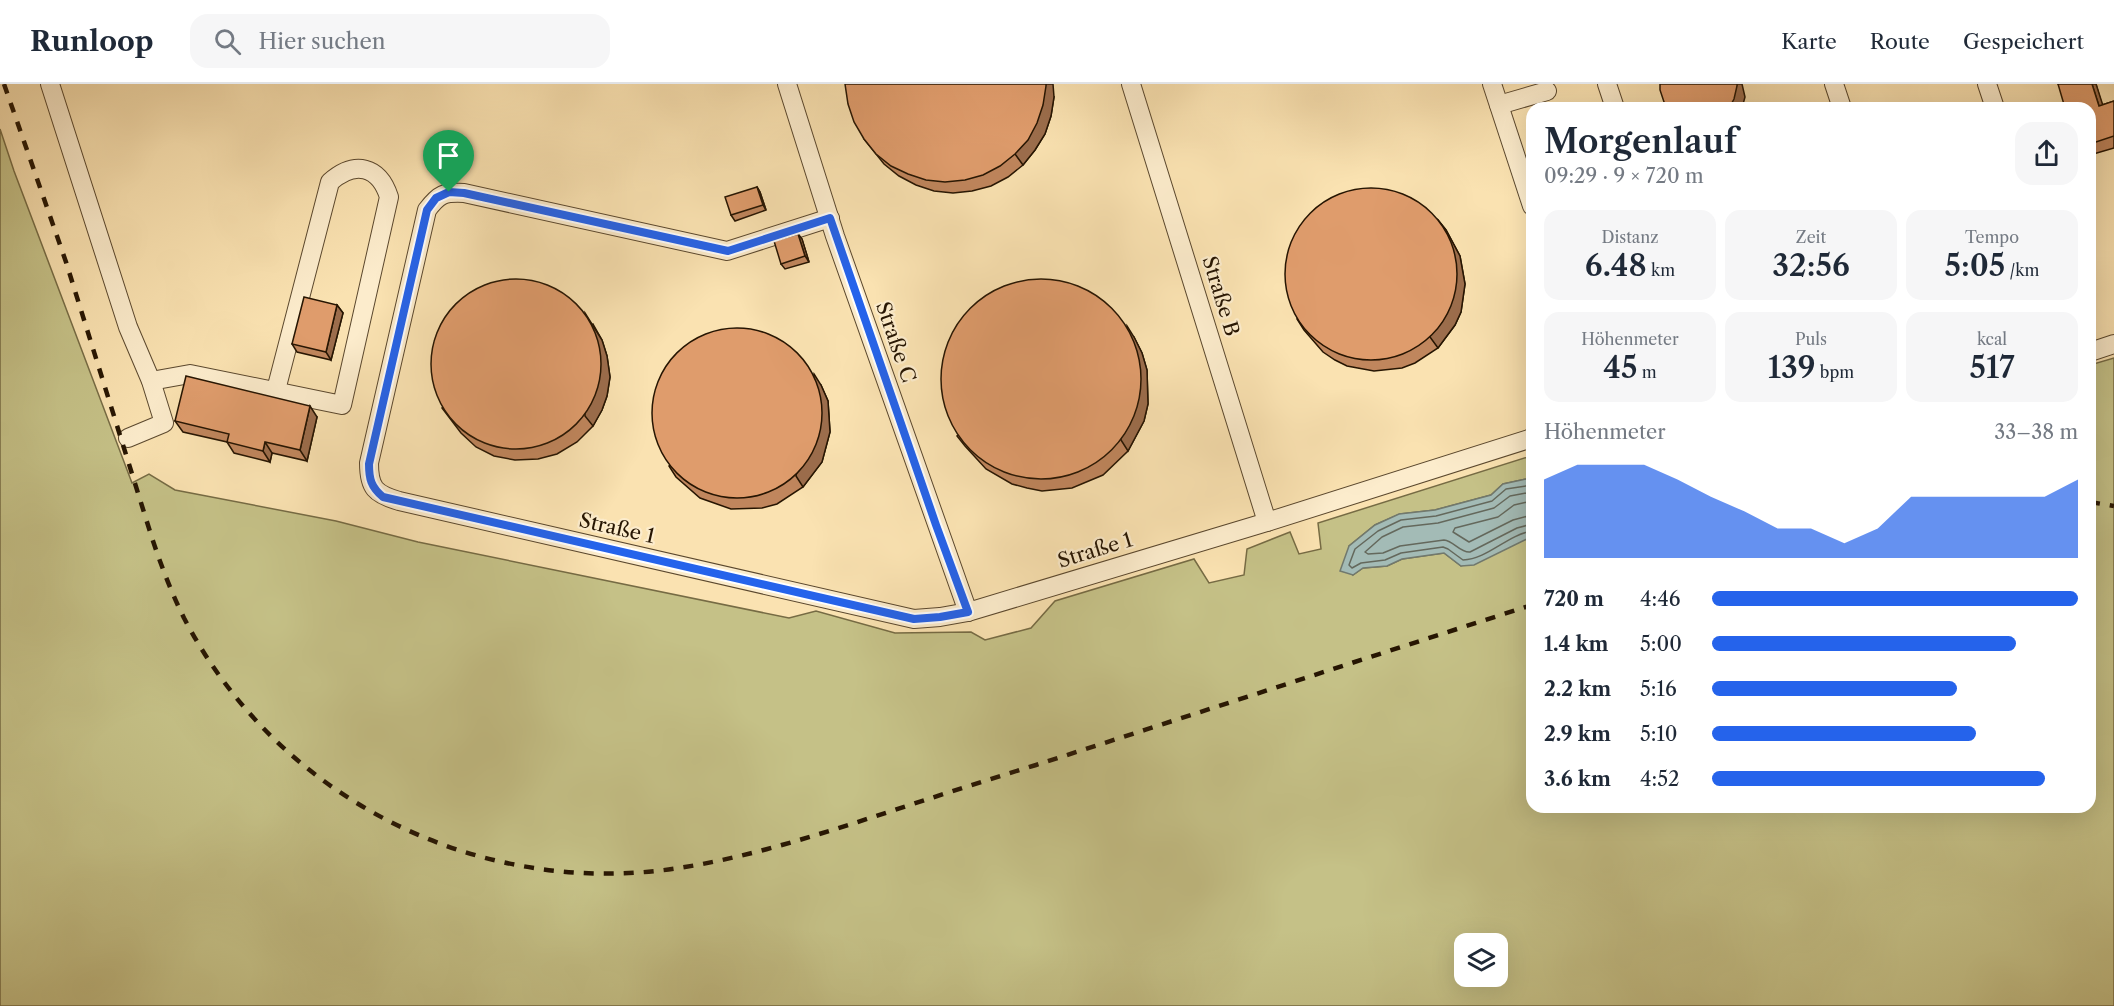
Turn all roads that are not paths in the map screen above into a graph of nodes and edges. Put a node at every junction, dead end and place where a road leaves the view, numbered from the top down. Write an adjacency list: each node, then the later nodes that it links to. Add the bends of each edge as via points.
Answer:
1 (50, 84): 17 (street, via 128,327)
2 (787, 84): 14 (street, Straße C)
3 (1131, 84): 21 (street, Straße B)
4 (1492, 84): 12 (street)
5 (1607, 84): 9 (street)
6 (1834, 84): 10 (street)
7 (1987, 84): 11 (street)
8 (1548, 94): 12 (street)
9 (1613, 102)
10 (1840, 102)
11 (1993, 102)
12 (1499, 105): 13 (street)
13 (1526, 188)
14 (830, 218): 22 (street, Straße C); 22 (street, Straße 1, via 728,251 464,193 449,192 436,198 427,210 369,464 369,479 383,497 914,619)
15 (2114, 344): 16 (street)
16 (2096, 350)
17 (151, 381): 18 (street, via 190,374); 19 (street, via 164,423)
18 (276, 390): 18 (street, via 342,405 389,197 386,186 367,170 348,170 330,182)
19 (128, 438)
20 (1526, 440): 21 (street, Straße 1)
21 (1267, 522): 22 (street, Straße 1)
22 (968, 612)

